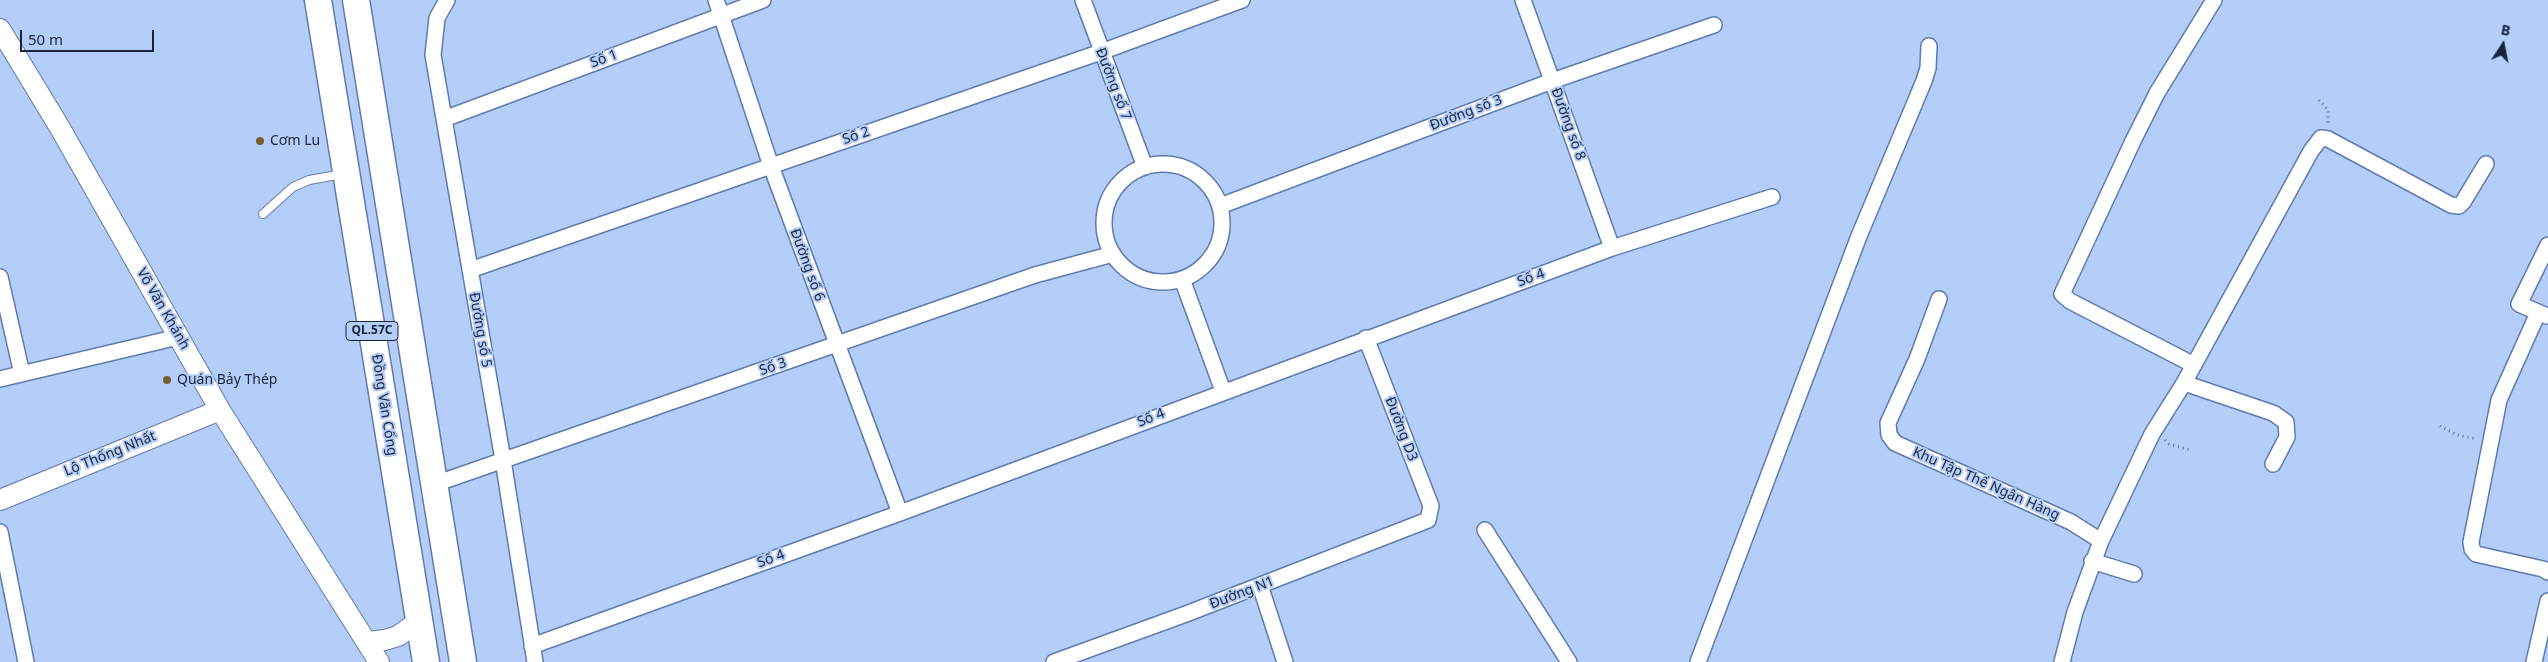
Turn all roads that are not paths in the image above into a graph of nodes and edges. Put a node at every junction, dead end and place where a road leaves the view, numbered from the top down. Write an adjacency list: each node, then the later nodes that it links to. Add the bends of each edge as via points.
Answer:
1 (318, 0): 21 (highway, Đồng Văn Cống / QL.57C)
2 (356, 0): 20 (highway, QL.57C)
3 (446, 0): 16 (street, Đường số 5, via 437,18 432,55)
4 (716, 0): 10 (street, Đường số 6)
5 (763, 0): 10 (street, Số 1)
6 (1083, 0): 14 (street, Đường số 7)
7 (1242, 0): 14 (street, Số 2)
8 (1523, 0): 15 (street, Đường số 8)
9 (2214, 0): 36 (street, via 2157,93 2132,141 2062,294 2064,298)
10 (720, 16): 16 (street, Số 1); 18 (street, Đường số 6)
11 (1714, 25): 15 (street, Đường số 3)
12 (0, 28): 33 (street, Võ Văn Khánh)
13 (1929, 46): 67 (street, via 1924,81 1859,236)
14 (1101, 52): 18 (street, Số 2); 19 (street, Đường số 7)
15 (1552, 81): 23 (street, Đường số 3); 26 (street, Đường số 8)
16 (444, 119): 28 (street, Đường số 5)
17 (2486, 164): 36 (street, via 2464,202 2459,206 2451,205 2321,138)
18 (771, 166): 28 (street, Số 2); 35 (street, Đường số 6)
19 (1145, 167): 23 (street, via 1164,164 1182,167 1212,189); 27 (street, via 1126,177 1112,193 1105,213 1105,234)
20 (384, 169): 21 (highway); 44 (highway, QL.57C)
21 (346, 173): 24 (lane, via 309,180 293,187); 56 (highway, Đồng Văn Cống / QL.57C)
22 (1772, 197): 26 (street, Số 4)
23 (1220, 206): 30 (street, via 1221,236 1216,250 1201,268)
24 (263, 214)
25 (2548, 245): 32 (street, via 2519,304)
26 (1612, 248): 34 (street, Số 4)
27 (1113, 254): 30 (street, via 1131,273 1156,282); 35 (street, Số 3, via 1035,275)
28 (470, 270): 42 (street, Đường số 5)
29 (0, 277): 37 (street)
30 (1182, 279): 40 (street)
31 (1939, 299): 50 (street, Khu Tập Thể Ngân Hàng, via 1888,423 1889,434 1895,443 2071,522)
32 (2543, 315): 52 (street, via 2499,400 2471,542 2476,554)
33 (178, 337): 37 (street); 41 (street, Võ Văn Khánh)
34 (1366, 338): 40 (street, Số 4); 47 (street, Đường D3, via 1431,506)
35 (837, 345): 42 (street, Số 3); 46 (street, Đường số 6)
36 (2194, 365): 39 (street)
37 (22, 374): 38 (street)
38 (0, 379)
39 (2184, 383): 43 (street, via 2272,413 2286,422 2287,438); 50 (street, via 2152,434)
40 (1223, 391): 46 (street, Số 4)
41 (220, 410): 45 (street, Lộ Thống Nhất); 57 (street, Võ Văn Khánh)
42 (503, 460): 44 (street, Số 3); 58 (street, Đường số 5)
43 (2273, 464)
44 (435, 484): 62 (highway, QL.57C)
45 (0, 500)
46 (900, 513): 58 (street, Số 4)
47 (1428, 520): 54 (street, Đường N1)
48 (1485, 530): 66 (street)
49 (0, 532): 59 (street)
50 (2101, 540): 51 (street)
51 (2092, 562): 53 (street); 68 (street, via 2074,612)
52 (2548, 572)
53 (2134, 574)
54 (1260, 585): 64 (street, Đường N1); 65 (street)
55 (2548, 601): 69 (street)
56 (419, 621): 57 (street, via 398,636); 61 (highway, Đồng Văn Cống / QL.57C)
57 (368, 642): 60 (street, Võ Văn Khánh)
58 (532, 646): 63 (street, Đường số 5)
59 (26, 662)
60 (379, 662)
61 (426, 662)
62 (463, 662)
63 (535, 662)
64 (1054, 662)
65 (1285, 662)
66 (1569, 662)
67 (1698, 662)
68 (2062, 662)
69 (2534, 662)

